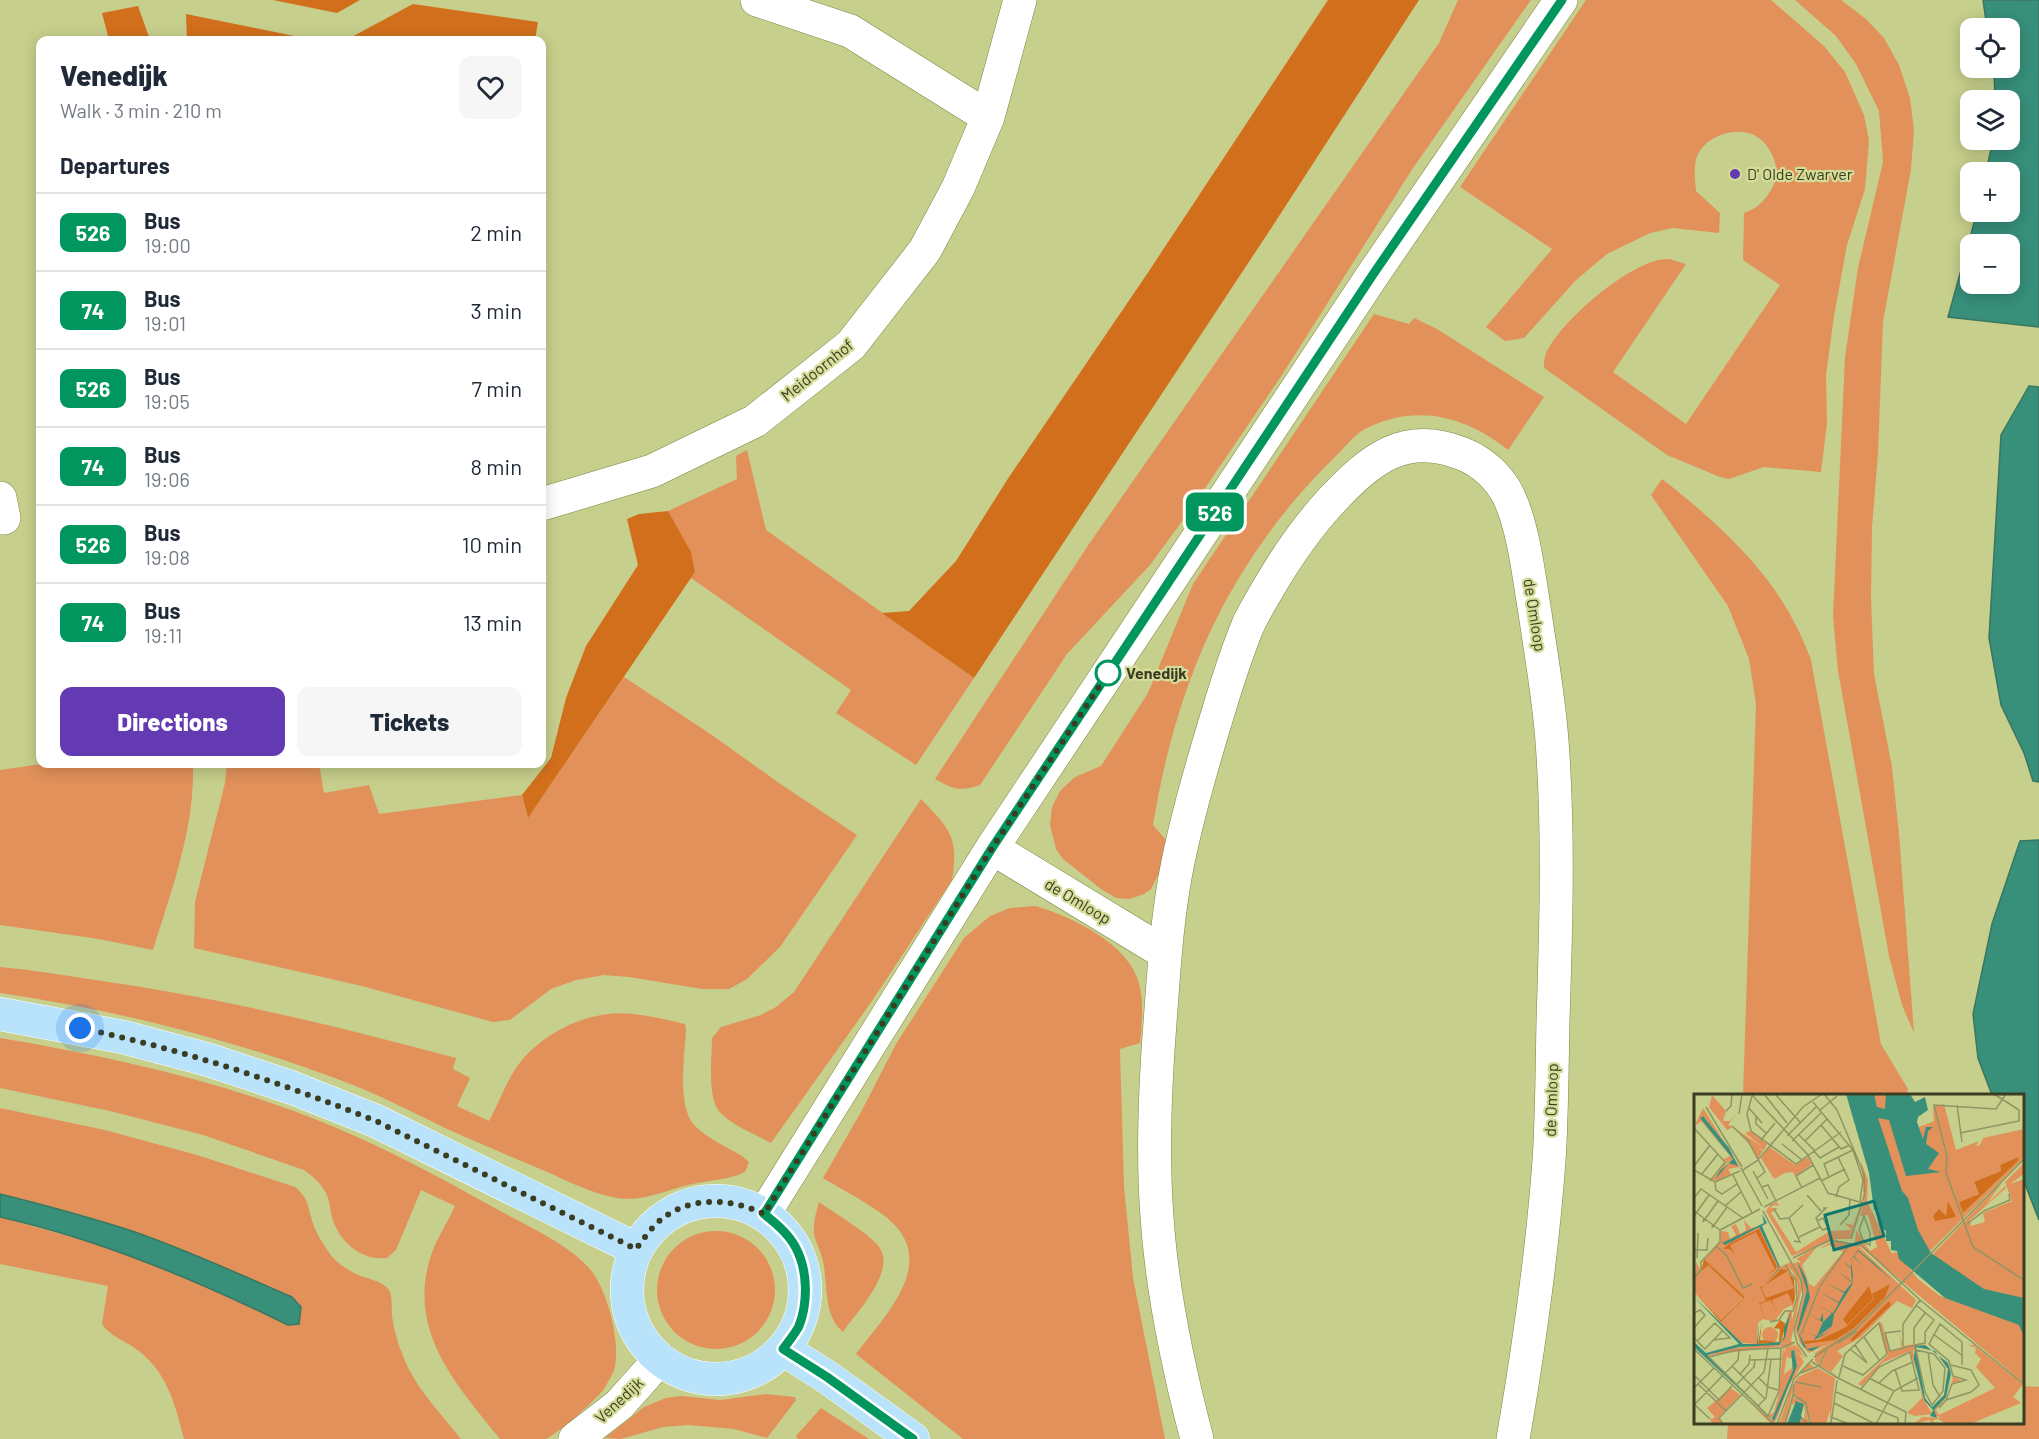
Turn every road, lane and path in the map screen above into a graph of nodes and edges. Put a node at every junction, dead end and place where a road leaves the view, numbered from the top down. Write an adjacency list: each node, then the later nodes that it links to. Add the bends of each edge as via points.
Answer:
1 (757, 0): 4 (street, via 850,32)
2 (1020, 0): 4 (street, Meidoornhof)
3 (1562, 0): 8 (street, via 1374,273)
4 (988, 117): 6 (street, Meidoornhof, via 958,188 925,250 851,345 755,421 652,471)
5 (0, 498): 7 (street, via 4,518)
6 (546, 503)
7 (0, 518)
8 (992, 848): 9 (street, de Omloop); 11 (street)
9 (1165, 953): 17 (street, de Omloop, via 1154,1104 1157,1216 1173,1336); 18 (street, de Omloop, via 1177,866 1198,775 1250,620 1309,525 1368,464 1400,449 1439,447 1466,455 1487,468 1511,501 1526,558 1548,697 1556,836 1549,1159 1538,1270)
10 (0, 1014): 12 (main road, via 123,1037 293,1088 376,1121)
11 (764, 1214): 12 (main road, via 730,1202 704,1201 657,1223); 13 (main road, via 796,1248 804,1272 806,1300 798,1327)
12 (636, 1249): 14 (main road, via 628,1274 627,1304 635,1332)
13 (783, 1349): 14 (main road, via 761,1368 735,1378 705,1380 679,1372); 16 (main road)
14 (660, 1359): 15 (street, Venedijk, via 619,1405)
15 (575, 1439)
16 (913, 1439)
17 (1197, 1439)
18 (1513, 1439)

